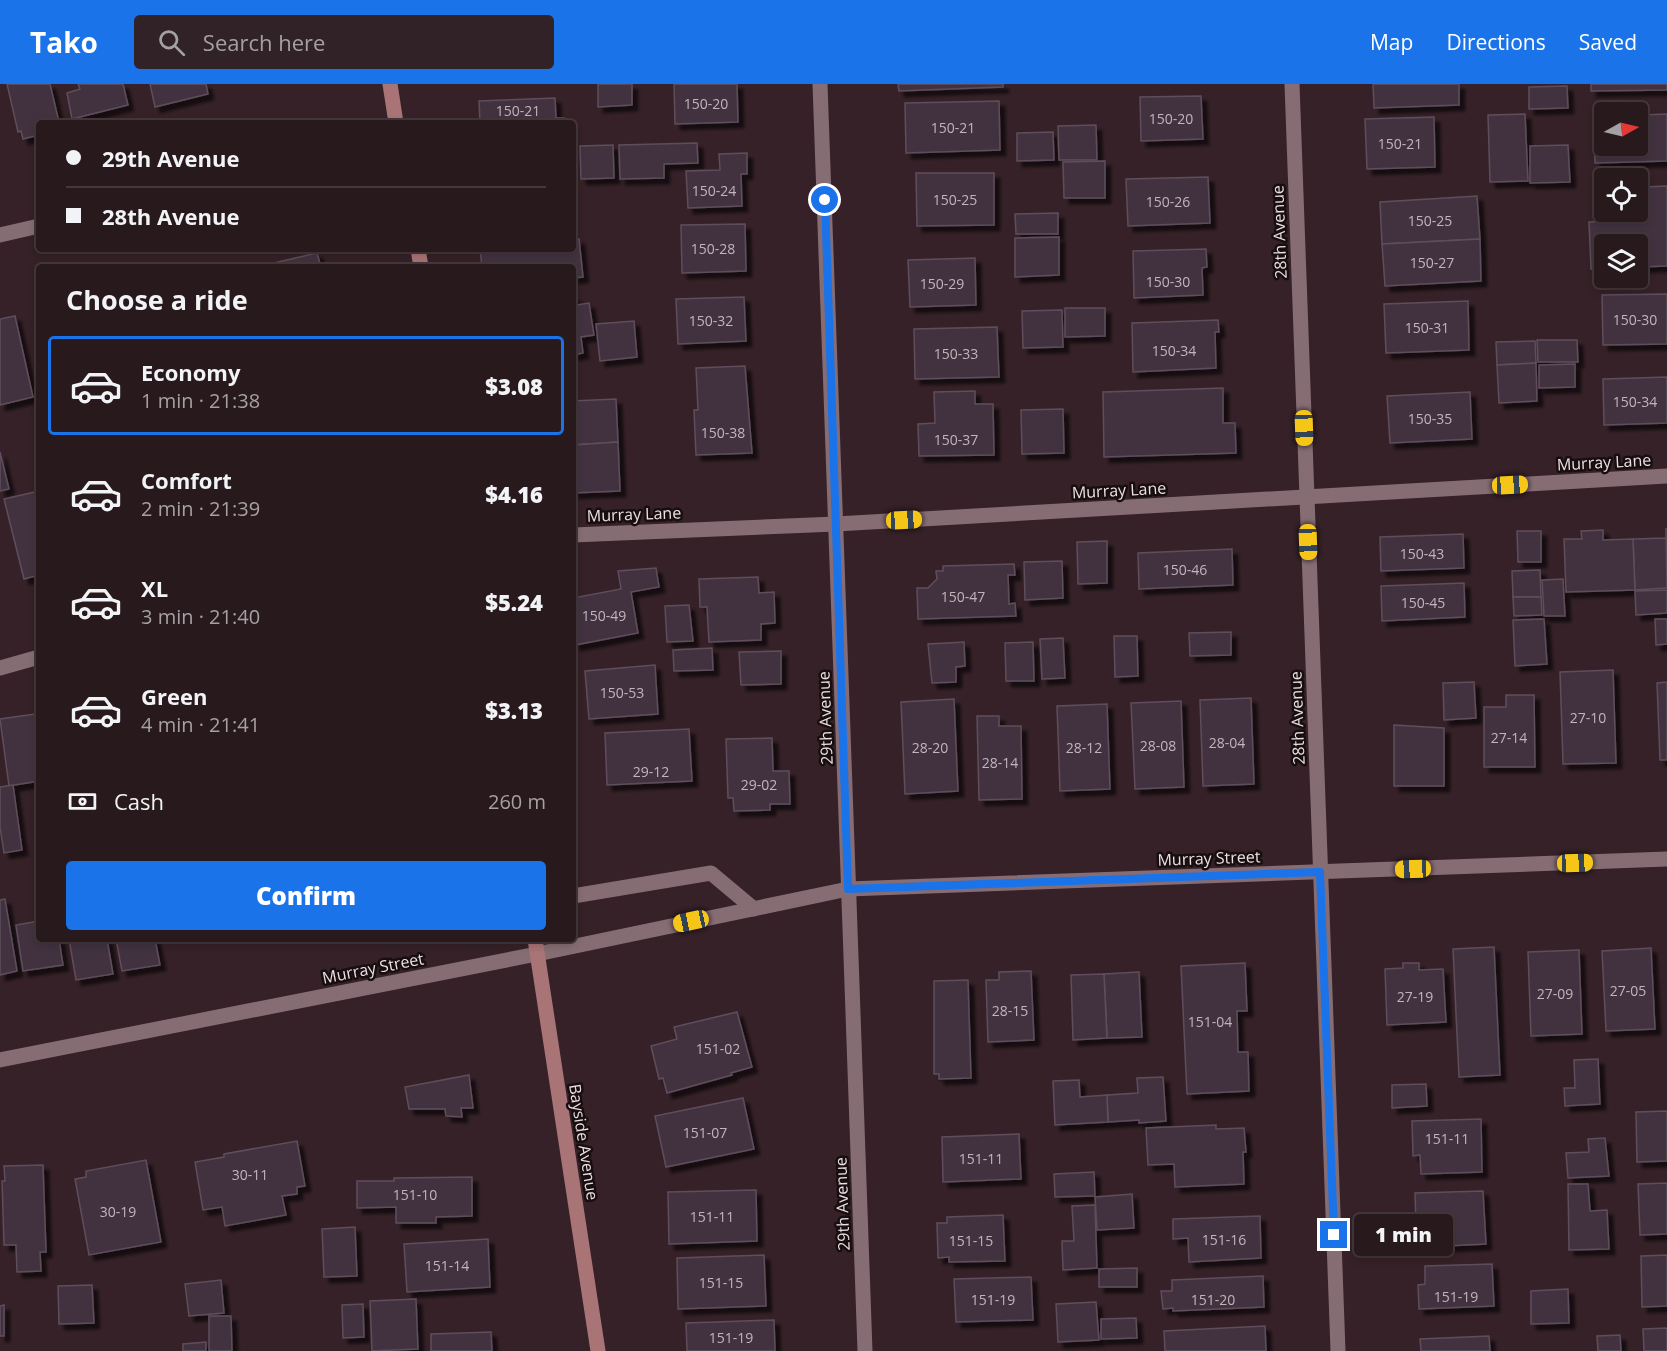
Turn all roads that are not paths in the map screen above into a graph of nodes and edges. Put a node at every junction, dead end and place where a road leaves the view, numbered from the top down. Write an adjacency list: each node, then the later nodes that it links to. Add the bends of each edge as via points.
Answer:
1 (390, 84): 4 (street)
2 (820, 84): 9 (street, 29th Avenue)
3 (1292, 84): 8 (street, 28th Avenue)
4 (396, 120)
5 (36, 227): 6 (street)
6 (0, 235)
7 (1667, 476): 8 (street, Murray Lane)
8 (1306, 497): 9 (street, Murray Lane); 14 (street, 28th Avenue)
9 (836, 524): 10 (street, Murray Lane); 15 (street, 29th Avenue)
10 (576, 535)
11 (36, 658): 12 (street)
12 (0, 668)
13 (1667, 860): 14 (street, Murray Street)
14 (1320, 872): 15 (street, Murray Street); 24 (street, 28th Avenue)
15 (848, 889): 17 (street, Murray Street); 23 (street, 29th Avenue)
16 (576, 896): 17 (street, via 711,873)
17 (753, 909): 18 (street, Murray Street)
18 (576, 939)
19 (559, 942): 20 (street, Murray Street)
20 (536, 946): 21 (street, Murray Street); 22 (street, Bayside Avenue)
21 (0, 1060)
22 (598, 1351)
23 (865, 1351)
24 (1338, 1351)

